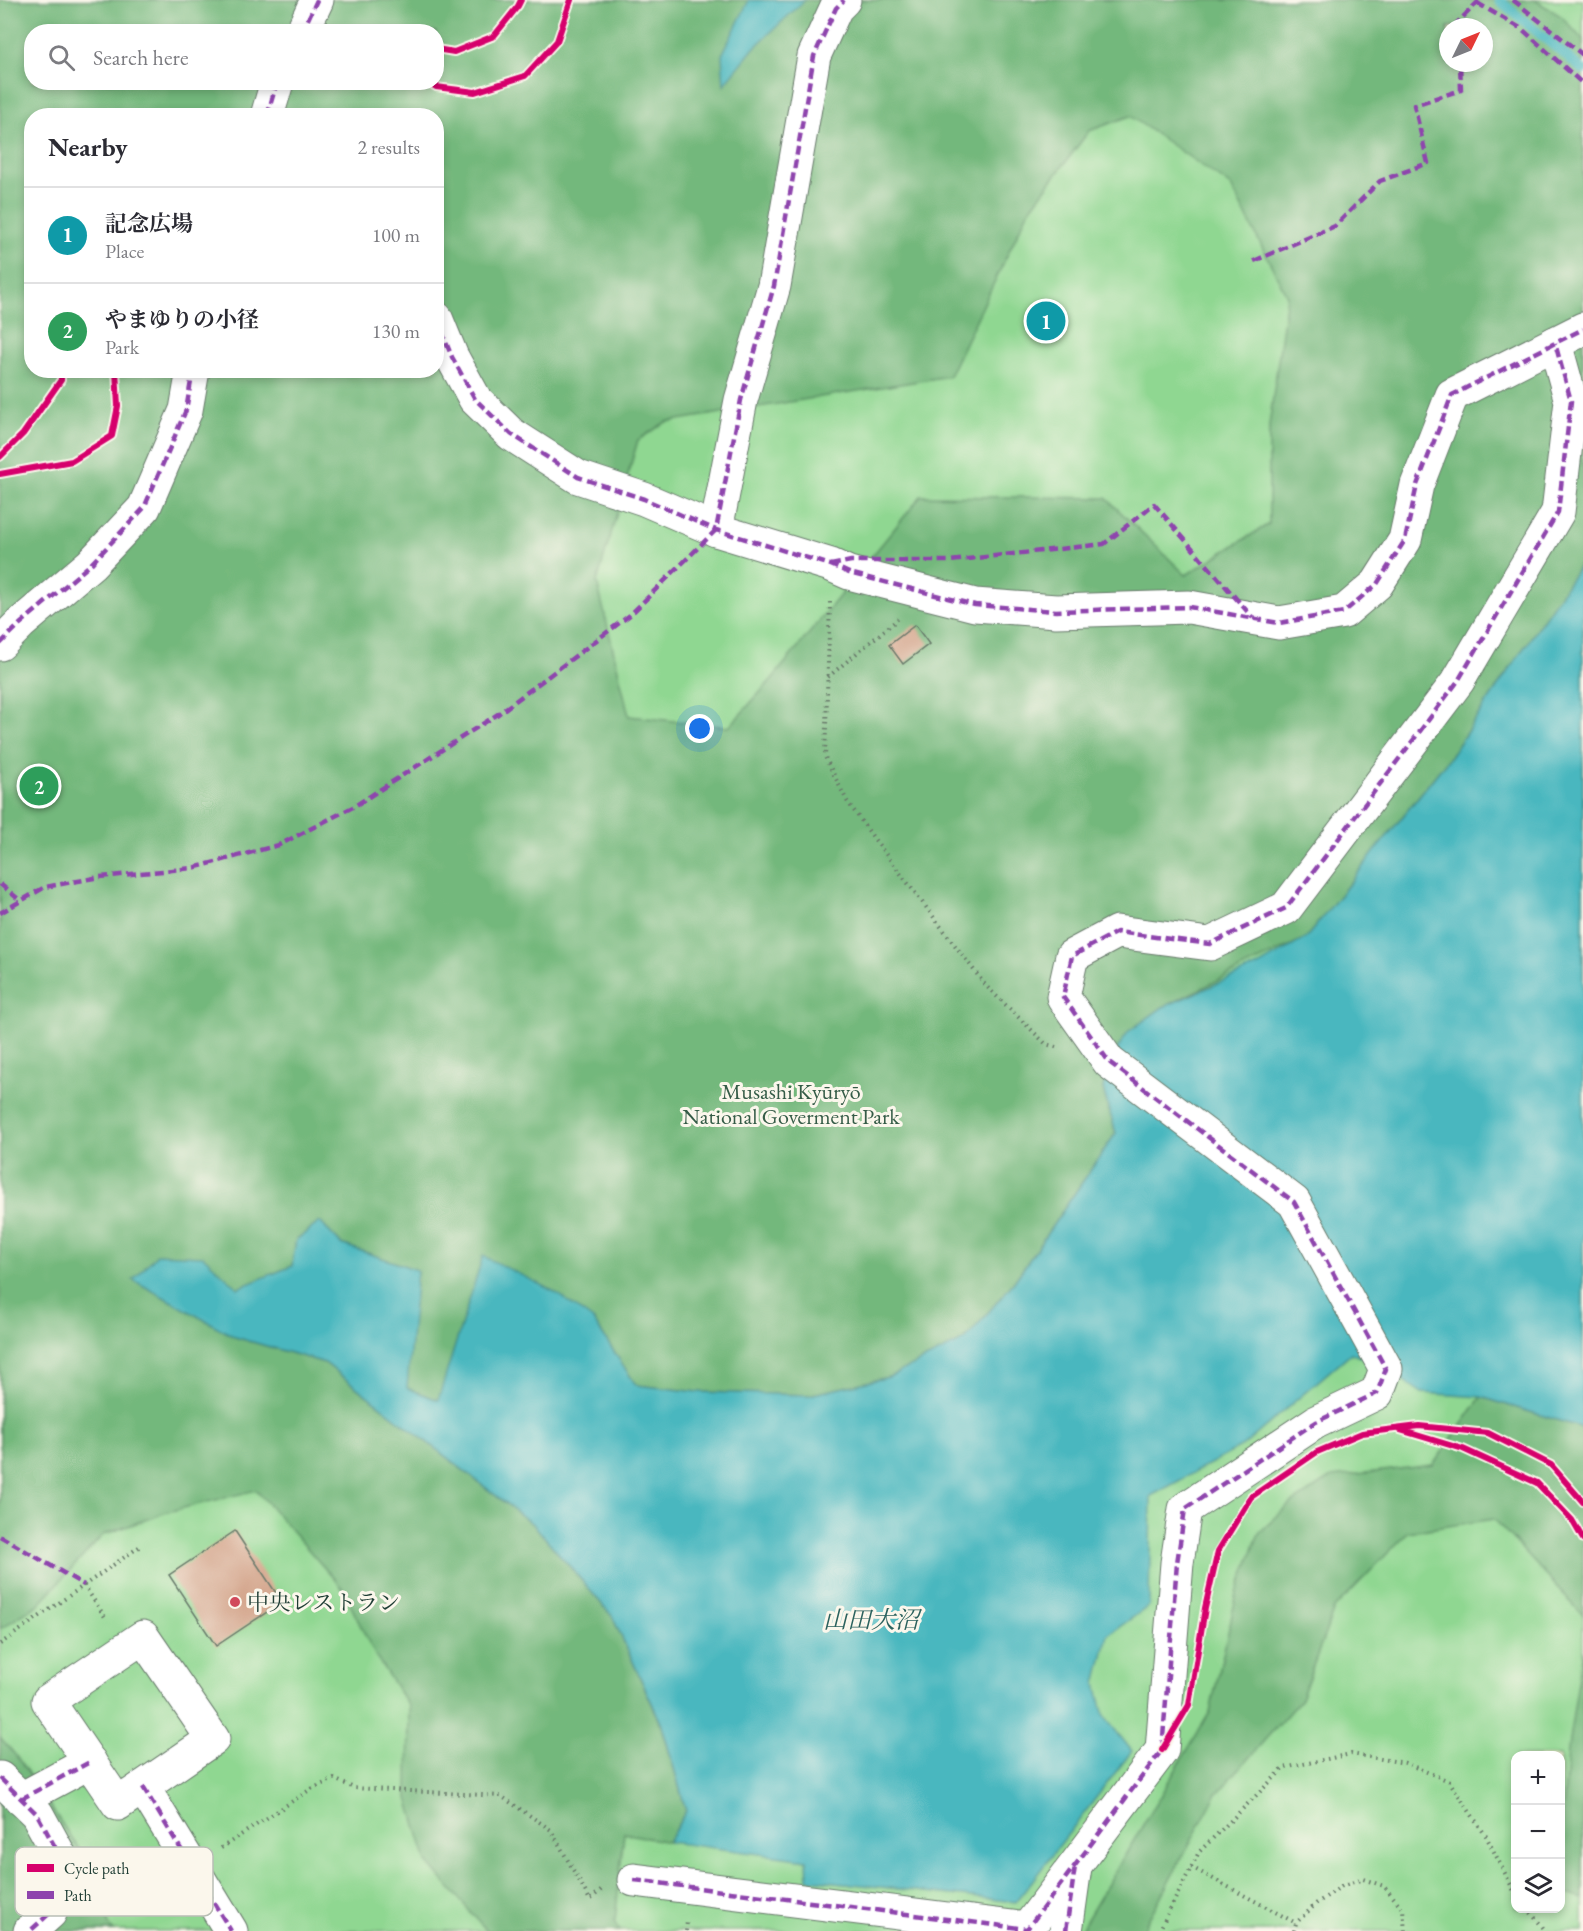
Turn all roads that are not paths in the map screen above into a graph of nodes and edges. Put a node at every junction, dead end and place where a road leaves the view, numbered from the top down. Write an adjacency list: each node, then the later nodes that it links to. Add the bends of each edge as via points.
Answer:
1 (316, 0): 3 (street)
2 (844, 0): 7 (street, via 836,8 814,56 774,286 741,400)
3 (306, 24)
4 (1569, 336): 7 (street, via 1452,395 1417,485 1405,540 1377,584 1344,612 1279,623 1189,607 1056,611 975,605 849,573); 14 (street, via 1571,402 1558,512 1458,681 1286,908 1209,944 1117,932 1072,956 1063,997 1109,1062 1294,1202 1386,1369 1377,1393 1316,1422 1185,1509 1162,1750)
5 (444, 338): 7 (street, via 475,399 511,434 578,477 644,499)
6 (192, 378): 8 (street, via 186,410 144,508 91,564)
7 (716, 530)
8 (0, 644)
9 (90, 1762): 10 (street, via 118,1804); 10 (street, via 48,1701 143,1637 213,1739); 11 (street)
10 (143, 1787): 13 (street)
11 (10, 1789): 12 (street, via 37,1814)
12 (55, 1847)
13 (180, 1847)
14 (1076, 1864): 15 (street, via 1027,1929); 20 (street)
15 (634, 1880)
16 (213, 1901): 19 (street)
17 (47, 1916): 18 (street)
18 (30, 1931)
19 (231, 1931)
20 (1066, 1931)

